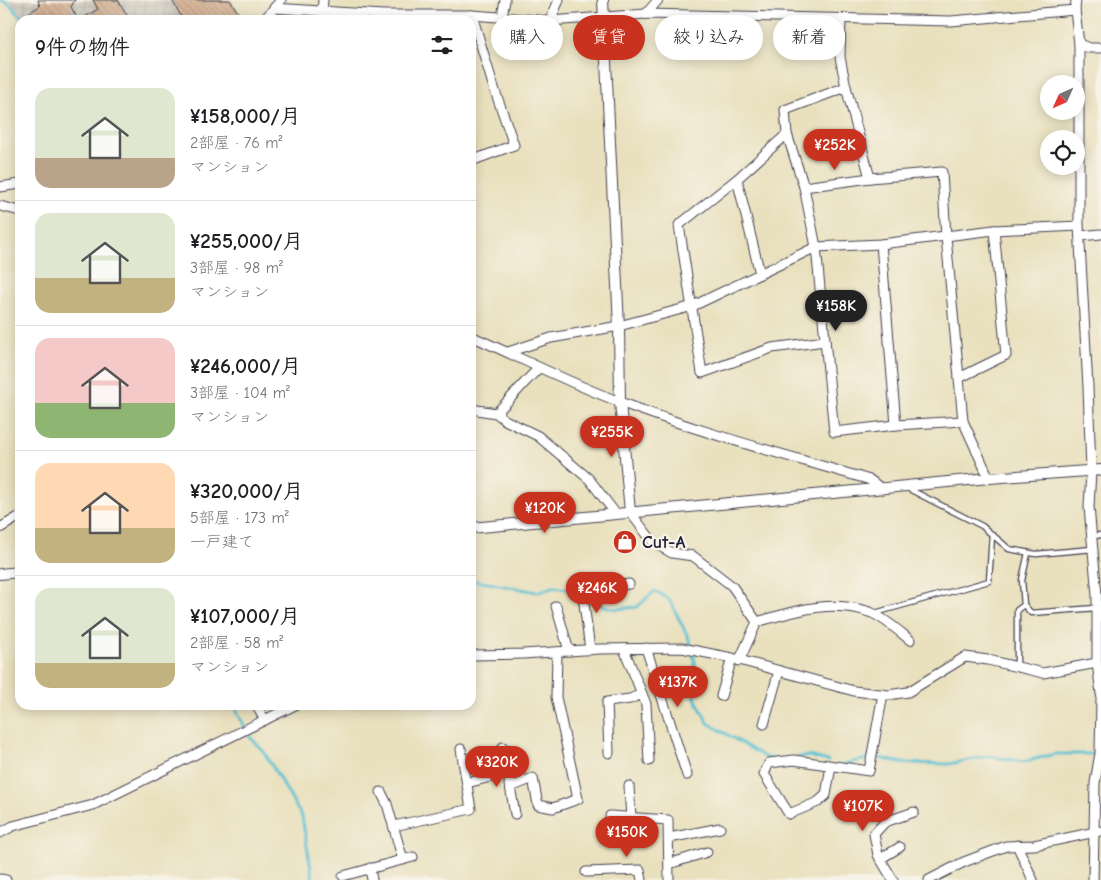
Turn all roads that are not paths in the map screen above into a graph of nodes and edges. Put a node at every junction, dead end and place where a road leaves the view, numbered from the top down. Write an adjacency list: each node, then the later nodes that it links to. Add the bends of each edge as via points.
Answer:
1 (268, 0): 9 (street)
2 (281, 0): 9 (street)
3 (323, 0): 10 (street)
4 (505, 0): 15 (street)
5 (559, 0): 16 (street)
6 (603, 0): 17 (street)
7 (658, 0): 11 (street)
8 (1076, 5): 21 (street, via 951,21); 23 (street)
9 (274, 8): 10 (street); 12 (street)
10 (322, 12): 13 (street)
11 (646, 14): 18 (street); 20 (street)
12 (268, 15)
13 (359, 15)
14 (476, 15): 19 (street)
15 (502, 15)
16 (553, 15)
17 (604, 15)
18 (636, 15)
19 (491, 17)
20 (773, 17)
21 (845, 19)
22 (476, 28): 29 (street, via 514,145)
23 (1079, 44): 24 (street); 37 (street)
24 (1101, 48)
25 (606, 60): 46 (street)
26 (841, 60): 27 (street)
27 (846, 87): 28 (street, via 785,110); 30 (street)
28 (787, 134): 31 (street); 34 (street)
29 (476, 159)
30 (870, 178): 34 (street); 41 (street, via 942,172)
31 (737, 179): 44 (street); 45 (street, via 679,226)
32 (15, 185): 33 (street)
33 (0, 187)
34 (804, 187): 43 (street)
35 (0, 206): 36 (street)
36 (15, 210)
37 (1079, 226): 38 (street); 40 (street)
38 (994, 230): 41 (street); 51 (street, via 1006,355)
39 (1101, 234): 40 (street)
40 (1080, 236): 57 (street)
41 (946, 237): 42 (street); 51 (street)
42 (881, 244): 43 (street); 56 (street)
43 (816, 247): 44 (street); 48 (street)
44 (760, 274): 45 (street)
45 (692, 306): 46 (street); 48 (street, via 702,373 772,348)
46 (620, 326): 49 (street, via 551,338); 52 (street)
47 (476, 338): 49 (street)
48 (825, 341): 56 (street, via 834,432)
49 (508, 352): 50 (street)
50 (539, 368): 52 (street); 54 (street)
51 (959, 378): 55 (street)
52 (620, 402): 60 (street, via 870,480); 61 (street)
53 (476, 409): 54 (street)
54 (496, 413): 62 (street, via 553,447 590,479)
55 (963, 421): 56 (street); 58 (street)
56 (896, 425)
57 (1096, 471): 58 (street); 67 (street, via 1089,507)
58 (989, 478): 59 (street)
59 (906, 487): 60 (street); 66 (lane, via 982,526)
60 (882, 489): 61 (street)
61 (630, 512): 62 (street); 80 (street, via 653,542 672,552 693,556 732,586)
62 (616, 514): 65 (street)
63 (15, 519): 64 (street)
64 (0, 528)
65 (476, 528)
66 (992, 535): 69 (lane, via 1009,549); 79 (lane, via 989,581)
67 (1096, 535): 68 (street)
68 (1093, 548): 69 (lane); 75 (street)
69 (1028, 553): 76 (lane, via 1022,580)
70 (15, 572): 71 (street)
71 (0, 574)
72 (581, 580): 74 (street)
73 (629, 584): 74 (street)
74 (582, 590): 85 (street)
75 (1099, 595): 78 (street)
76 (1024, 605): 78 (lane, via 1032,613); 91 (lane, via 1016,610)
77 (556, 606): 86 (street)
78 (1096, 608): 81 (street)
79 (874, 613): 80 (street, via 843,606 807,608); 82 (street)
80 (757, 622): 89 (street)
81 (1099, 633): 90 (street)
82 (910, 640)
83 (646, 648): 84 (street); 89 (street, via 682,648); 107 (street)
84 (624, 649): 85 (street); 93 (street)
85 (590, 650): 86 (street)
86 (569, 651): 87 (street)
87 (557, 652): 88 (street); 108 (street, via 556,697 578,799 553,808 538,805 533,778 516,785)
88 (476, 655)
89 (735, 659): 92 (street); 96 (street)
90 (1097, 663): 91 (street, via 1043,673); 95 (street)
91 (1017, 667): 94 (street, via 965,657 908,692)
92 (779, 671): 94 (street, via 854,691); 101 (street)
93 (642, 694): 104 (street, via 607,702); 105 (street, via 646,704)
94 (884, 694): 106 (street, via 869,771)
95 (1101, 694)
96 (721, 696)
97 (1101, 699): 118 (street, via 1100,753 1095,783)
98 (259, 710): 100 (street)
99 (284, 710): 100 (street)
100 (265, 720): 119 (street, via 93,805 13,826)
101 (764, 724)
102 (503, 747): 108 (street)
103 (462, 749): 109 (street)
104 (609, 753)
105 (648, 761)
106 (831, 766): 106 (street, via 794,760 769,763 764,774 789,814 818,802 826,795)
107 (687, 775)
108 (508, 780): 109 (street, via 499,775); 113 (street)
109 (467, 783): 116 (street, via 471,809)
110 (629, 786): 115 (street)
111 (381, 792): 116 (street)
112 (914, 812): 125 (street, via 885,822 874,834)
113 (515, 814)
114 (610, 816): 115 (street)
115 (631, 818): 120 (street, via 668,820)
116 (394, 826): 126 (street)
117 (720, 828): 120 (street)
118 (1098, 831): 121 (street, via 1034,845); 139 (street)
119 (0, 833)
120 (668, 838): 127 (street)
121 (1017, 845): 137 (street, via 964,862); 138 (street)
122 (900, 847): 125 (street)
123 (707, 852): 127 (street)
124 (413, 857): 126 (street)
125 (880, 859): 136 (street)
126 (402, 860): 128 (street)
127 (669, 864): 135 (street)
128 (370, 868): 130 (street); 133 (street)
129 (586, 872): 134 (street, via 640,870)
130 (343, 876)
131 (0, 879): 132 (street)
132 (6, 880)
133 (372, 880)
134 (642, 880)
135 (669, 880)
136 (893, 880)
137 (930, 880)
138 (1033, 880)
139 (1093, 880)

